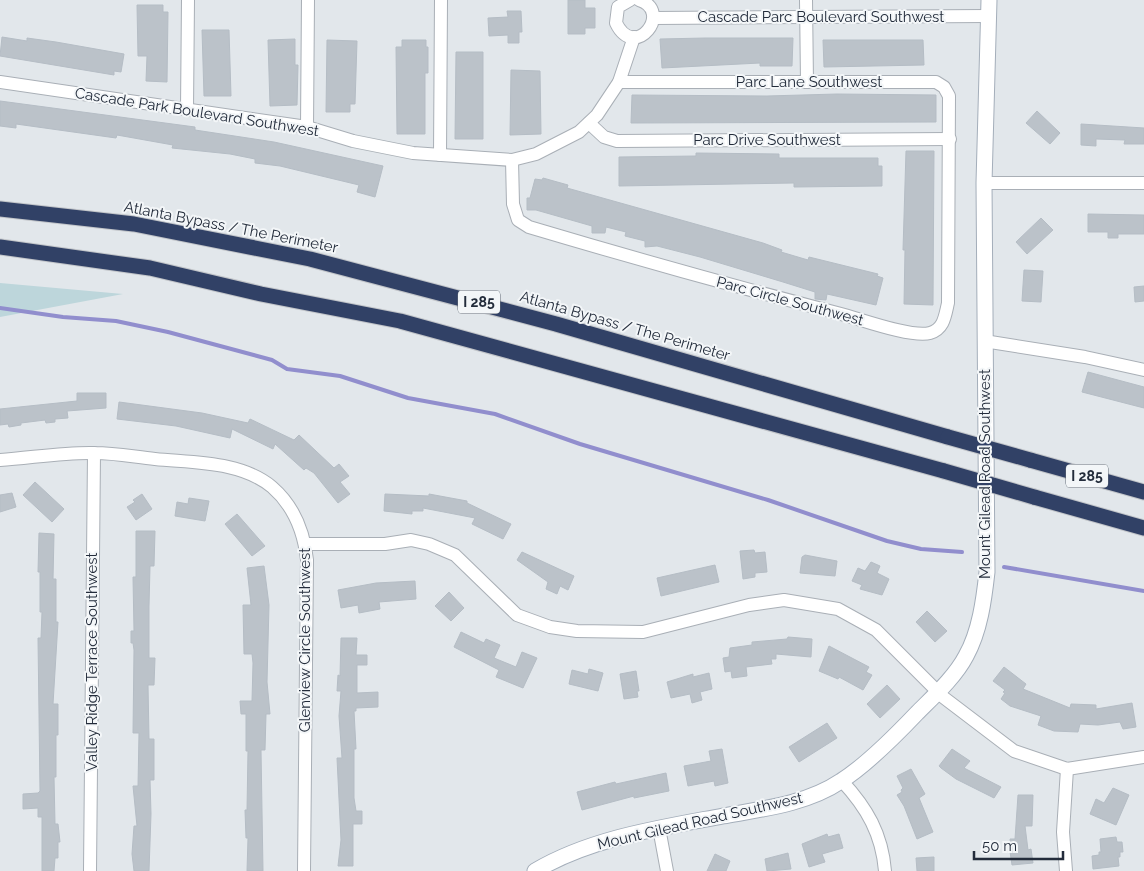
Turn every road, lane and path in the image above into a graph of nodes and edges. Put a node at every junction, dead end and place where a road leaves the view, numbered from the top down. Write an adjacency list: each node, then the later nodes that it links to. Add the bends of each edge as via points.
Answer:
1 (188, 0): 15 (street)
2 (308, 0): 17 (street)
3 (441, 0): 19 (street)
4 (630, 0): 11 (street, via 618,8 615,18 620,30)
5 (639, 0): 10 (street, via 647,4)
6 (806, 0): 9 (street)
7 (989, 0): 8 (street, Mount Gilead Road Southwest)
8 (989, 16): 9 (street, Cascade Parc Boulevard Southwest); 21 (street, Mount Gilead Road Southwest)
9 (806, 17): 10 (street, Cascade Parc Boulevard Southwest); 14 (street)
10 (654, 18): 11 (street, via 651,28)
11 (634, 38): 13 (street, Cascade Park Boulevard Southwest)
12 (0, 82): 15 (street, Cascade Park Boulevard Southwest)
13 (619, 82): 14 (street, Parc Lane Southwest); 16 (street, Cascade Park Boulevard Southwest)
14 (807, 82): 18 (street, Parc Lane Southwest, via 936,82 949,96)
15 (188, 109): 17 (street, Cascade Park Boulevard Southwest)
16 (588, 124): 18 (street, Parc Drive Southwest, via 604,137 617,141); 20 (street, Cascade Park Boulevard Southwest, via 536,154)
17 (307, 127): 19 (street, Cascade Park Boulevard Southwest, via 413,153)
18 (950, 139): 20 (street, Parc Circle Southwest, via 948,303 943,324 928,334 899,330 745,289 529,227 518,220 513,204)
19 (440, 155): 20 (street, Cascade Park Boulevard Southwest)
20 (512, 160)
21 (984, 183): 22 (street); 25 (street, Mount Gilead Road Southwest)
22 (1144, 183)
23 (0, 209): 29 (highway, Atlanta Bypass / The Perimeter / I 285, bridge, via 134,224 310,259 520,314)
24 (0, 247): 30 (highway, I 285, bridge, via 150,268 261,294 400,320)
25 (984, 341): 26 (street); 32 (street, Mount Gilead Road Southwest, via 985,589 974,638 966,657)
26 (1144, 370)
27 (94, 453): 28 (street, Glenview Circle Southwest); 31 (street, Glenview Circle Southwest, via 226,467 252,475 287,503 299,523); 37 (street, Valley Ridge Terrace Southwest)
28 (0, 460)
29 (1144, 492)
30 (1144, 528)
31 (305, 544): 32 (street, via 384,544 411,540 428,544 455,555 517,615 550,627 577,631 643,632 749,605 784,600 838,609 876,630); 38 (street, Glenview Circle Southwest)
32 (938, 692): 34 (street, via 988,734 1014,751); 35 (street, Mount Gilead Road Southwest, via 901,730)
33 (1144, 757): 34 (street)
34 (1066, 769): 42 (street, via 1063,832)
35 (842, 781): 36 (street, Mount Gilead Road Southwest, via 816,794 774,807); 41 (street, via 872,820 881,844)
36 (659, 828): 39 (street, Mount Gilead Road Southwest, via 577,851); 40 (street)
37 (90, 871)
38 (304, 871)
39 (535, 871)
40 (667, 871)
41 (885, 871)
42 (1066, 871)

